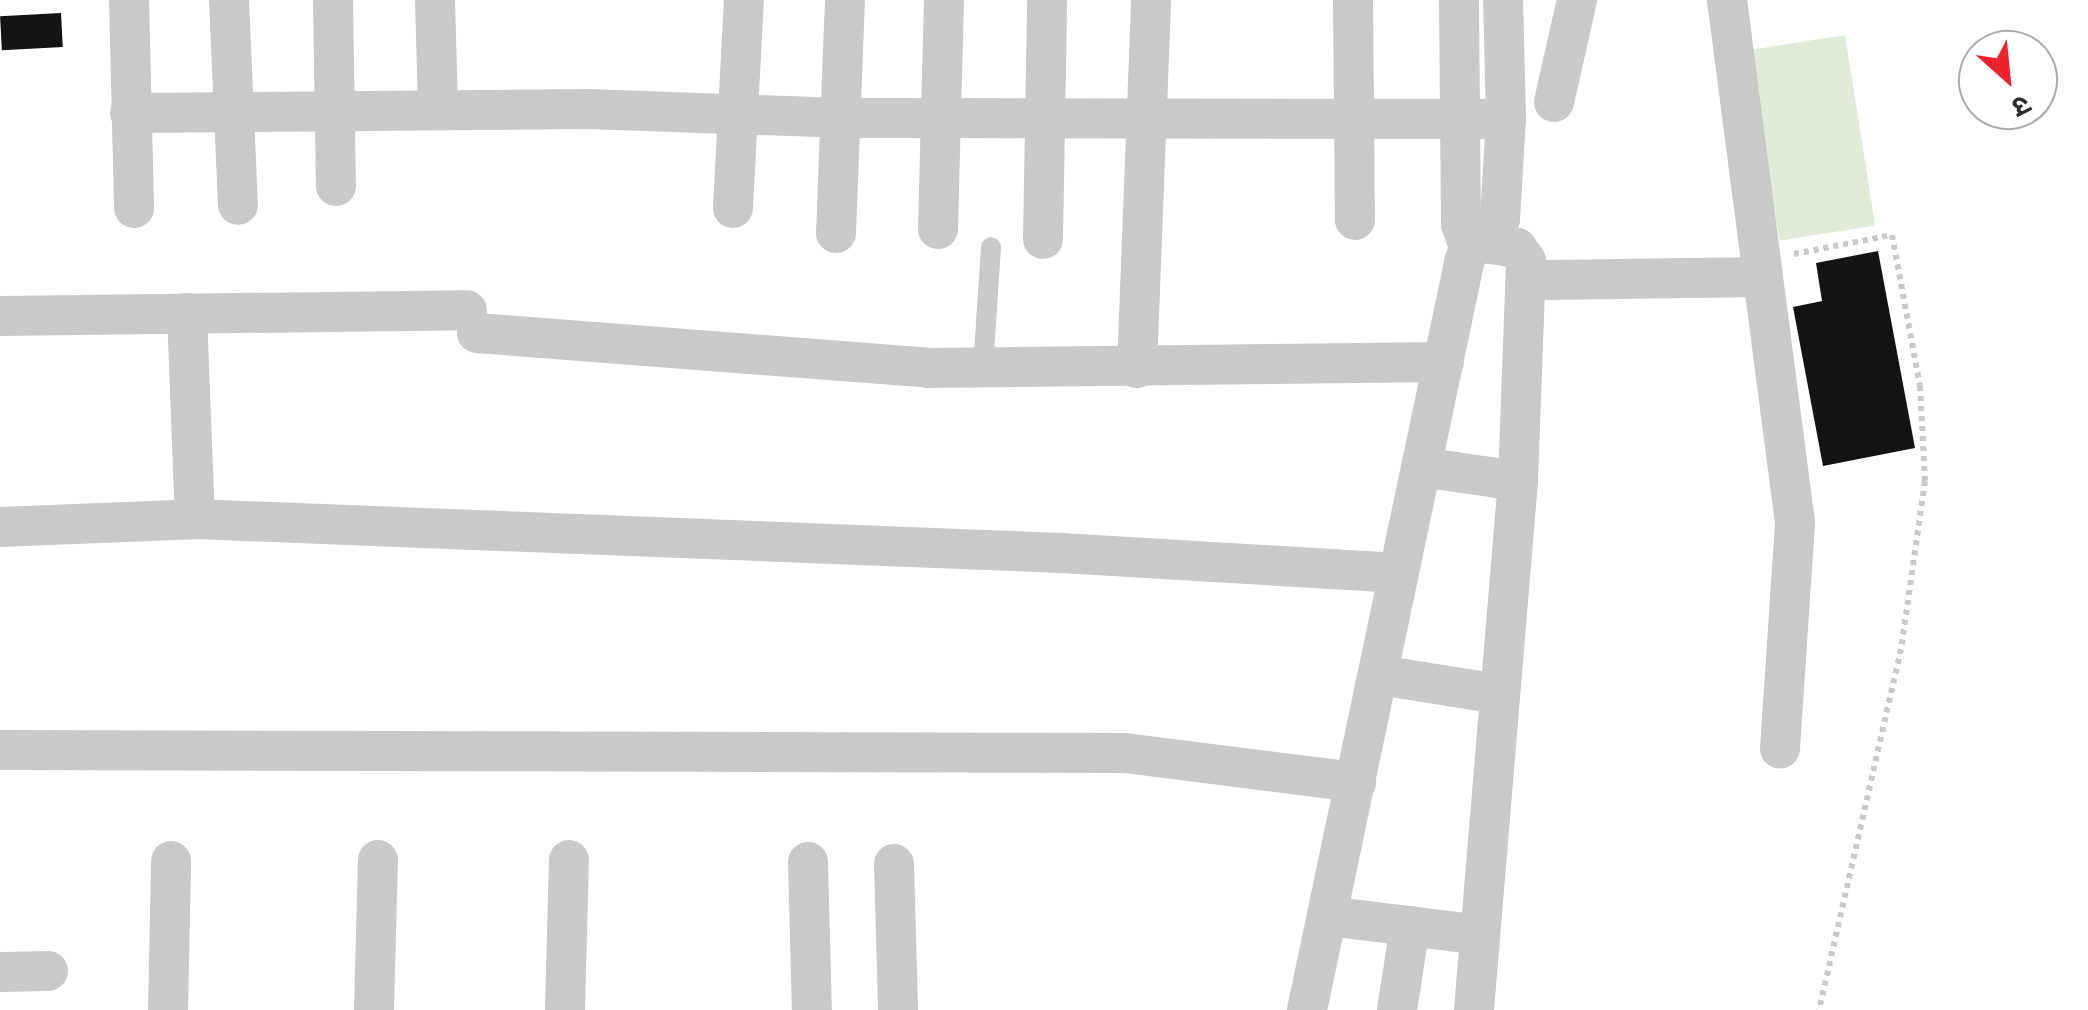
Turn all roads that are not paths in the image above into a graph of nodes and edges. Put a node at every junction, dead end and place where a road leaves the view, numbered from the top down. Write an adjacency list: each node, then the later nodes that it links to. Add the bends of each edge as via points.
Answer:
1 (129, 0): 19 (street)
2 (229, 0): 18 (street)
3 (332, 0): 16 (street)
4 (435, 0): 17 (street)
5 (744, 0): 20 (street)
6 (844, 0): 25 (street)
7 (944, 0): 26 (street)
8 (1048, 0): 22 (street)
9 (1151, 0): 23 (street)
10 (1353, 0): 21 (street)
11 (1459, 0): 24 (street)
12 (1503, 0): 27 (street)
13 (1577, 0): 15 (street)
14 (1727, 0): 38 (street)
15 (1554, 102)
16 (336, 108): 17 (street); 18 (street); 28 (street)
17 (438, 108): 20 (street)
18 (234, 110): 19 (street); 29 (street)
19 (130, 113): 30 (street)
20 (739, 113): 25 (street); 31 (street)
21 (1356, 115): 23 (street); 24 (street); 32 (street)
22 (1046, 116): 23 (street); 26 (street); 35 (street)
23 (1147, 116): 44 (street)
24 (1460, 117): 27 (street); 36 (street, via 1460,224)
25 (841, 118): 26 (street); 34 (street)
26 (942, 118): 33 (street)
27 (1506, 118): 36 (street, via 1502,204)
28 (336, 186)
29 (238, 205)
30 (134, 208)
31 (733, 208)
32 (1355, 220)
33 (938, 230)
34 (836, 233)
35 (1043, 239)
36 (1478, 245): 42 (street); 46 (street, via 1518,248 1526,261)
37 (991, 247): 43 (lane)
38 (1761, 276): 39 (street); 52 (street, via 1795,523)
39 (1547, 280)
40 (187, 313): 41 (street); 43 (street, via 472,321 680,352); 47 (street)
41 (0, 316)
42 (1444, 362): 44 (street); 45 (street)
43 (983, 368): 44 (street)
44 (1137, 368)
45 (1421, 467): 46 (street); 49 (street)
46 (1518, 481): 51 (street)
47 (194, 520): 48 (street); 49 (street, via 1043,552)
48 (0, 527)
49 (1398, 574): 50 (street)
50 (1380, 674): 51 (street); 54 (street)
51 (1499, 694): 62 (street)
52 (1780, 749)
53 (0, 750): 54 (street, via 1124,753)
54 (1356, 782): 60 (street)
55 (378, 860): 66 (street)
56 (569, 860): 67 (street)
57 (172, 862): 65 (street)
58 (808, 862): 68 (street)
59 (894, 864): 69 (street)
60 (1328, 916): 61 (street); 70 (street)
61 (1410, 926): 62 (street); 71 (street)
62 (1480, 935): 72 (street)
63 (48, 971): 64 (street)
64 (0, 972)
65 (168, 1010)
66 (374, 1010)
67 (565, 1010)
68 (812, 1010)
69 (898, 1010)
70 (1306, 1010)
71 (1396, 1010)
72 (1474, 1010)

